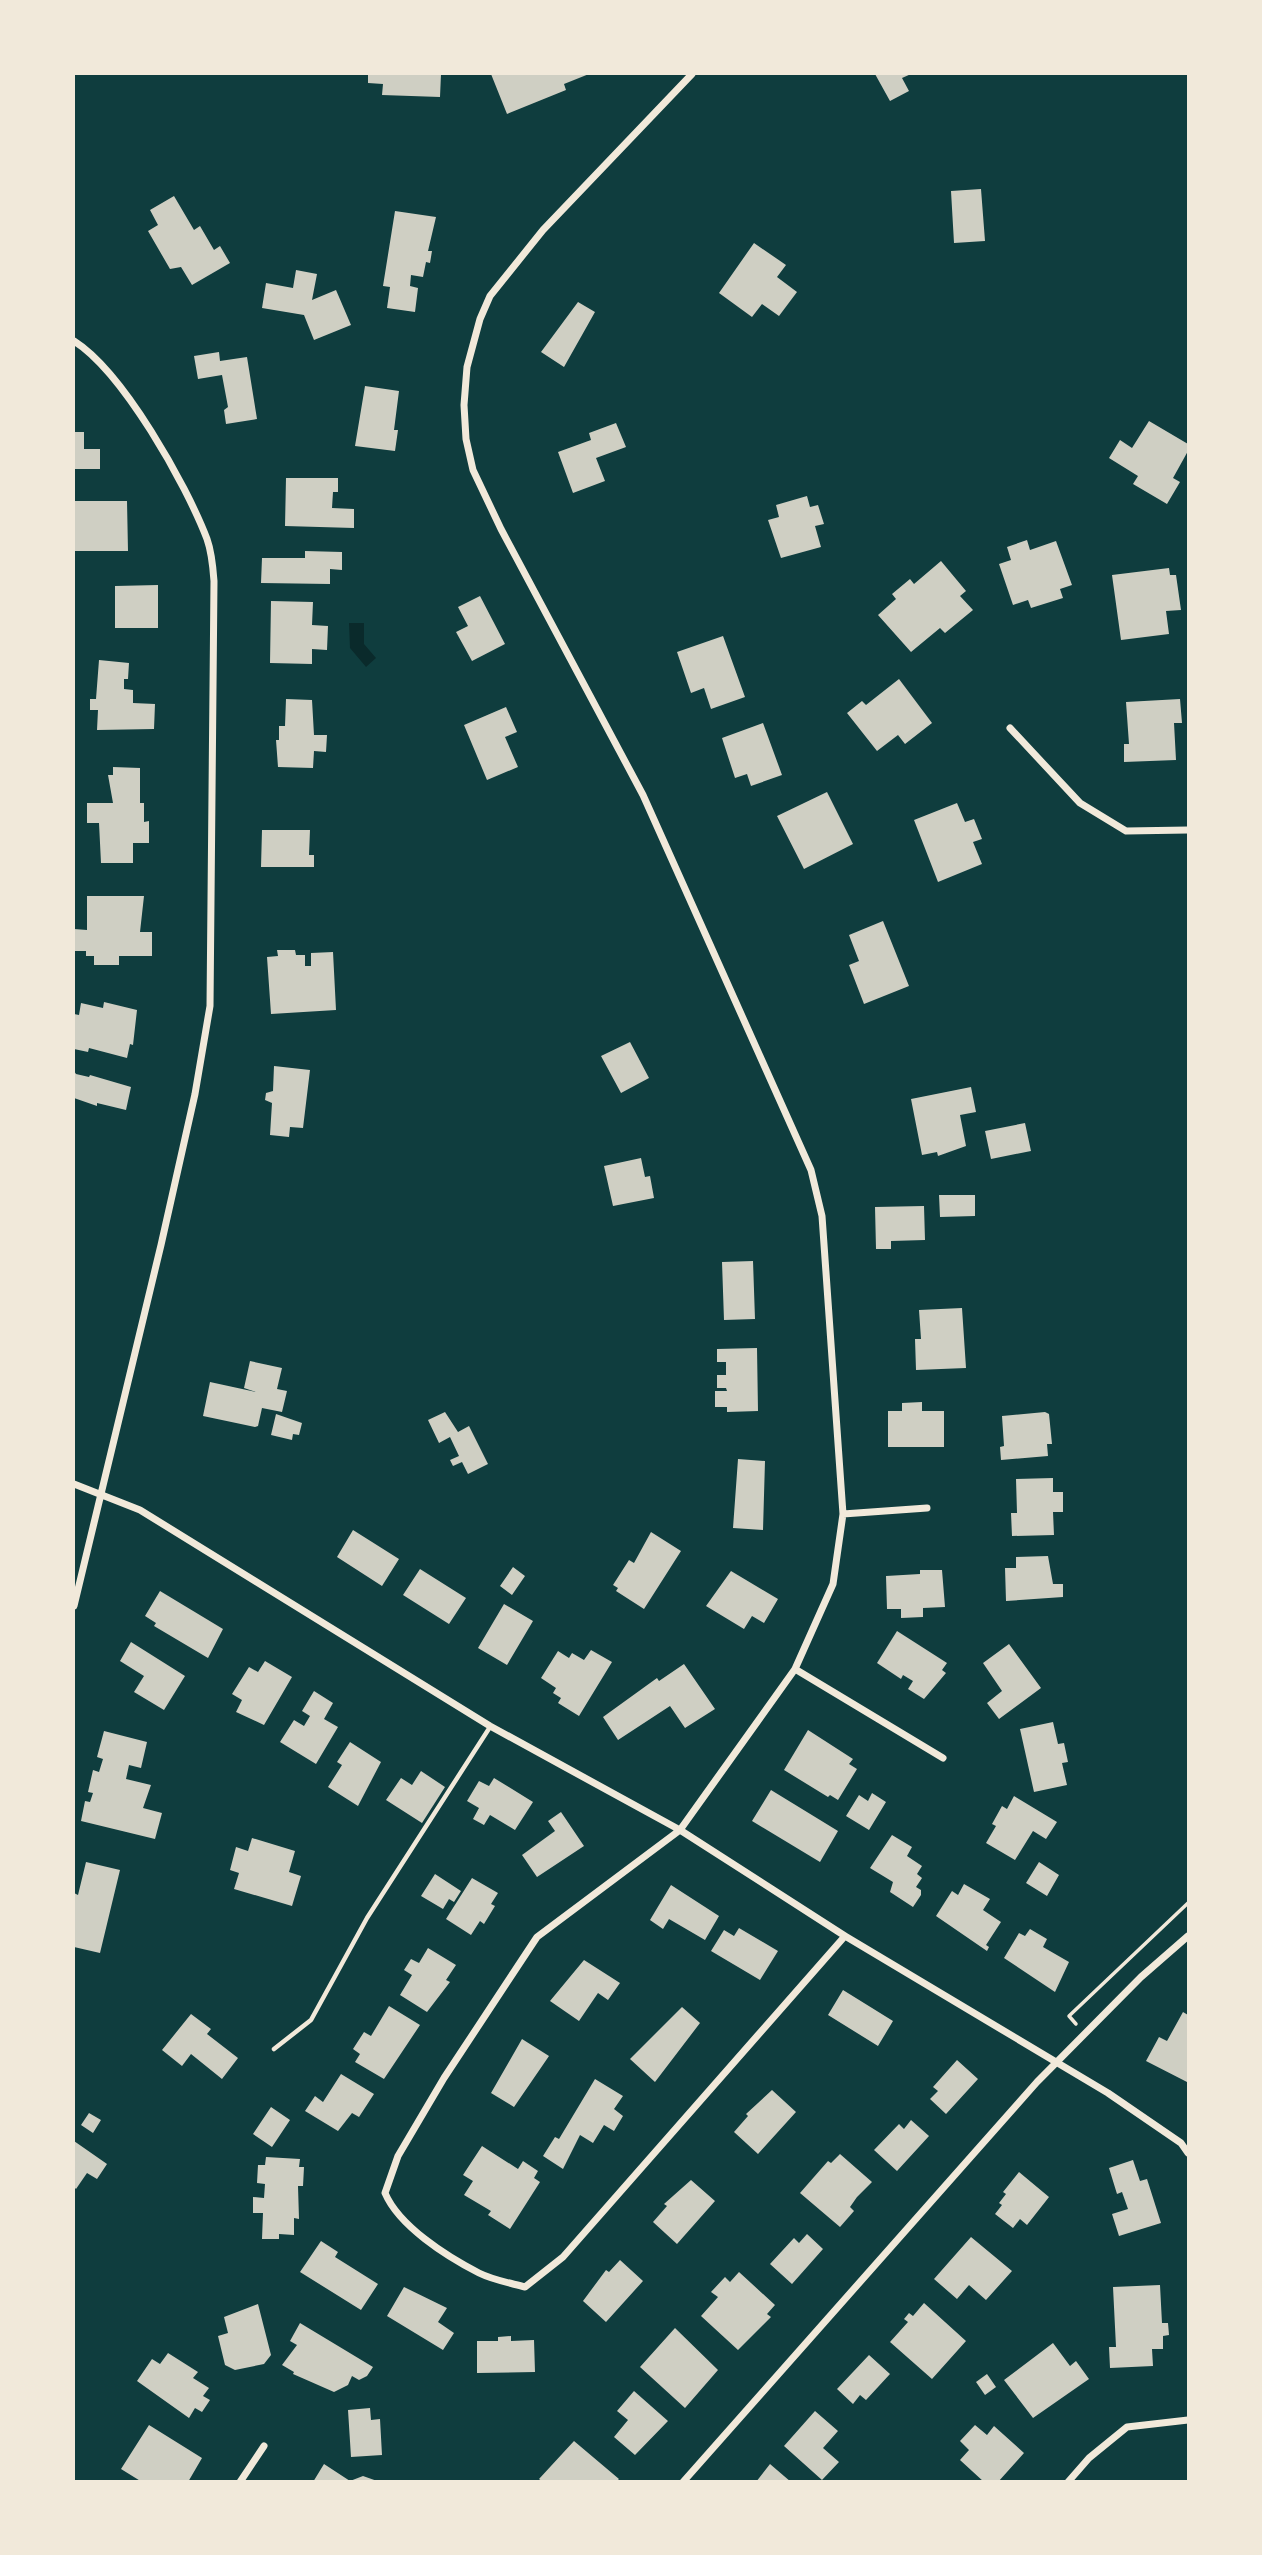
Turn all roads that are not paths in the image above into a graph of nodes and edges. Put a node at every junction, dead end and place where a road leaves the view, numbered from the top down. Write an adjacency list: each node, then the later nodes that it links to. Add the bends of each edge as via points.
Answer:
1 (692, 74): 8 (street, via 543,230 490,296 467,367 466,439 473,470 501,529 643,794 811,1170 822,1216)
2 (74, 341): 6 (street, via 120,384 170,467 208,541 214,581 209,1006 162,1245)
3 (1010, 728): 4 (street, via 1080,803 1126,831)
4 (1188, 830)
5 (74, 1483): 6 (street)
6 (102, 1493): 9 (street); 11 (street, via 140,1510)
7 (927, 1508): 8 (street)
8 (843, 1514): 10 (street, via 833,1584)
9 (74, 1605)
10 (795, 1669): 12 (street); 13 (street)
11 (491, 1726): 13 (street); 16 (lane, via 367,1918 311,2020)
12 (943, 1758)
13 (680, 1830): 14 (street); 14 (street, via 537,1937 411,2133 385,2193 391,2208 442,2249 480,2273 525,2287 563,2257)
14 (845, 1936): 17 (street)
15 (1188, 1936): 17 (street)
16 (274, 2049)
17 (1056, 2062): 18 (street, via 1181,2143); 22 (street)
18 (1188, 2153)
19 (1188, 2420): 23 (street, via 1127,2427)
20 (264, 2446): 21 (street)
21 (240, 2482)
22 (683, 2482)
23 (1068, 2482)

